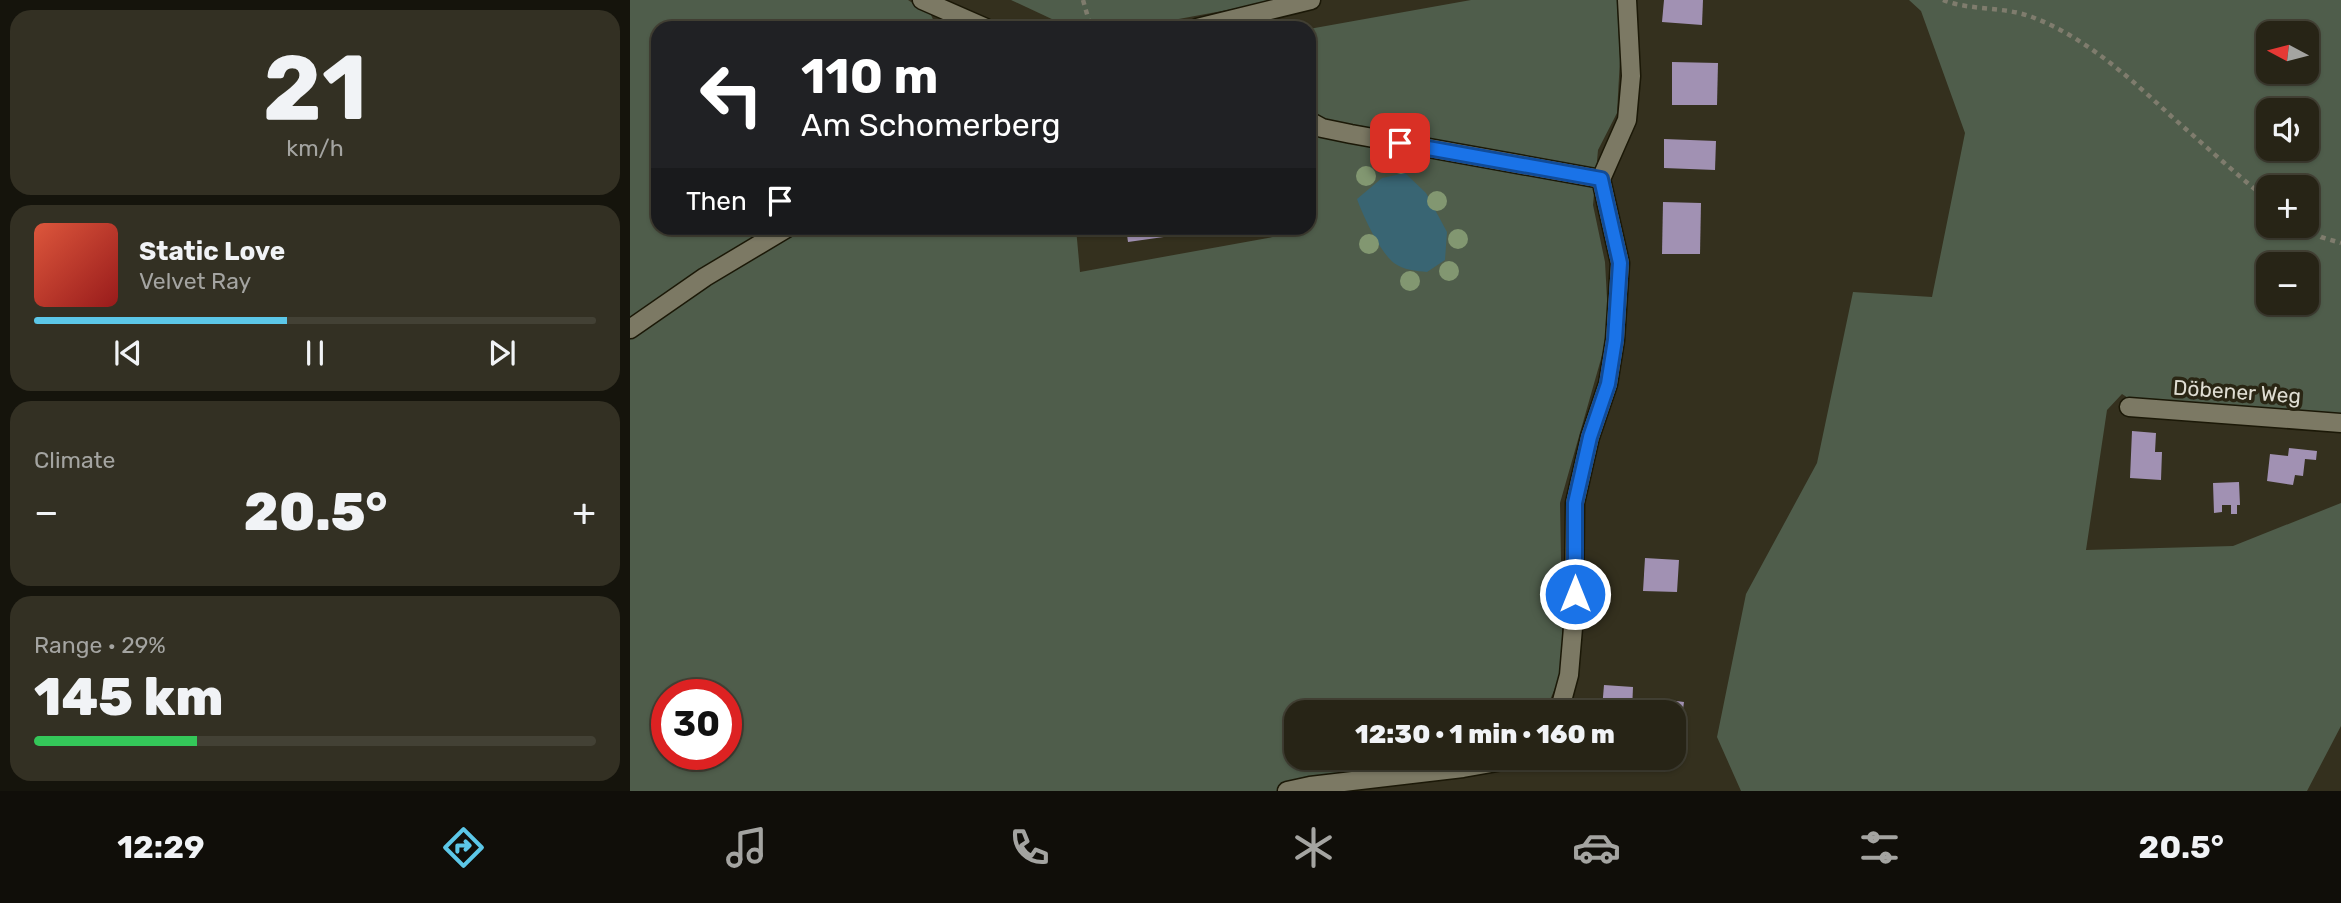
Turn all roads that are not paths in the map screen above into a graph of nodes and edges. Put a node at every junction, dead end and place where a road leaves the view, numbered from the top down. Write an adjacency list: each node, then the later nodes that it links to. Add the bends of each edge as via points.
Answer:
1 (922, 0): 4 (street)
2 (1311, 0): 5 (street)
3 (1627, 0): 7 (street, via 1627,120)
4 (965, 21)
5 (1226, 21)
6 (1316, 125): 7 (street)
7 (1601, 179): 12 (street, via 1620,263 1615,340 1608,384 1575,503 1574,616)
8 (775, 235): 9 (street)
9 (630, 329)
10 (2129, 407): 11 (street, Döbener Weg)
11 (2341, 423)
12 (1562, 700)
13 (1442, 770): 14 (street)
14 (1287, 791)

